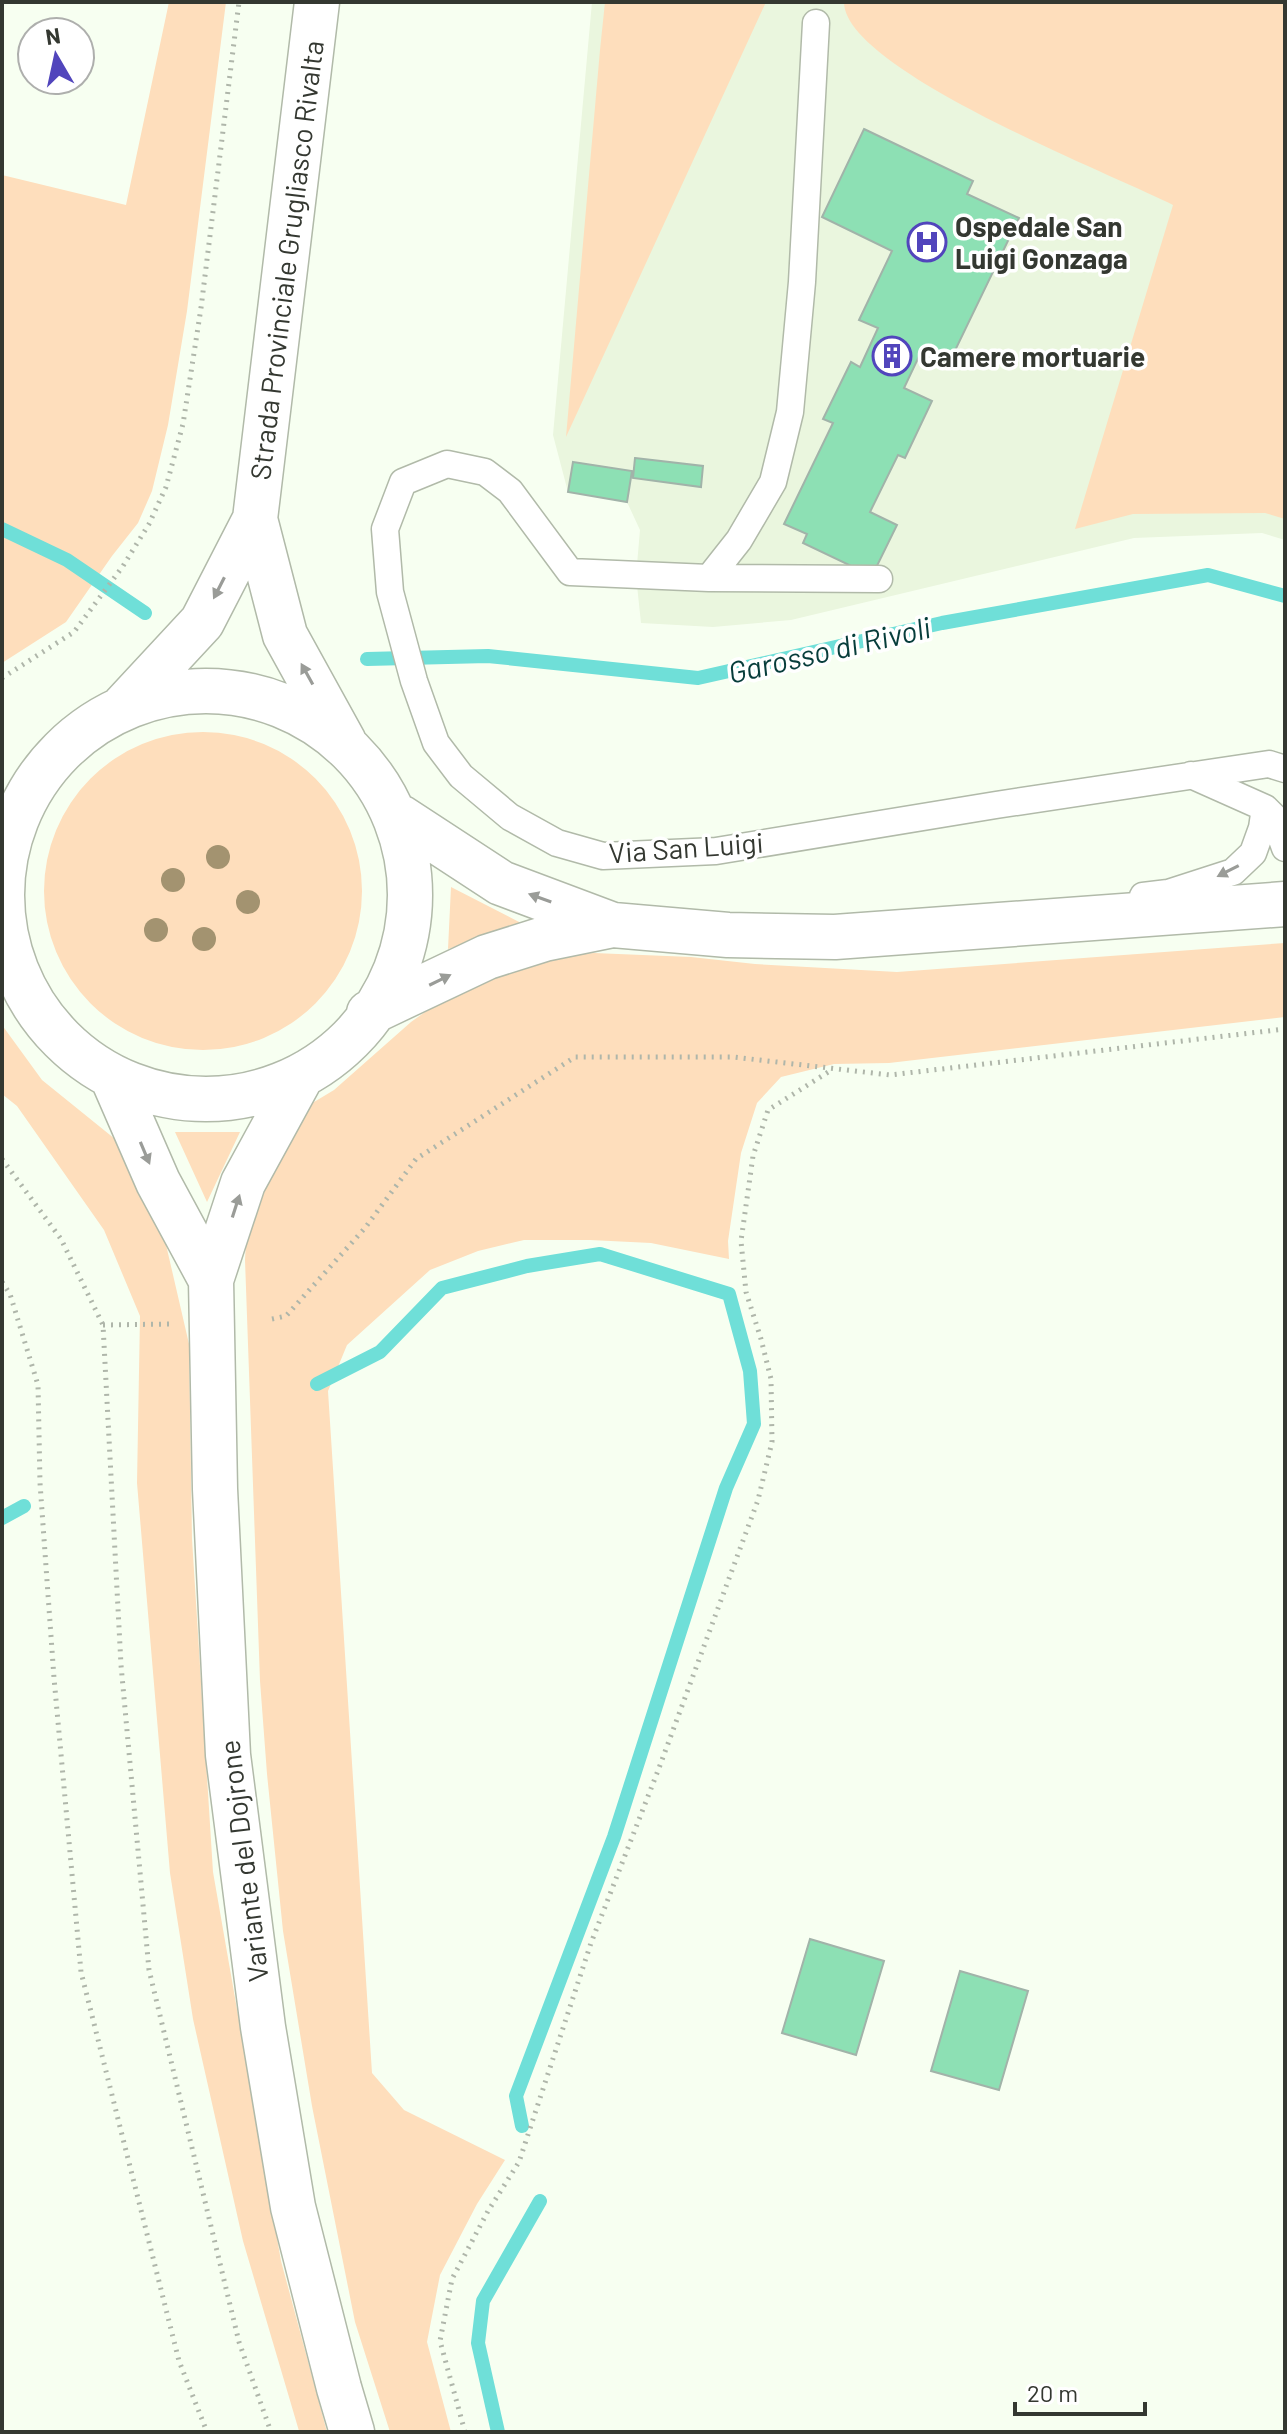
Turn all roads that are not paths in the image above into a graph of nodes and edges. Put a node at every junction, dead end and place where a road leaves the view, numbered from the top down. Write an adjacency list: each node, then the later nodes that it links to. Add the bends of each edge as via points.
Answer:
1 (317, 2): 3 (street, Strada Provinciale Grugliasco Rivalta)
2 (816, 23): 4 (lane, via 790,412 773,482)
3 (255, 519): 6 (street, Strada Provinciale Grugliasco Rivalta, one-way to 6, via 202,622); 7 (street, Strada Provinciale Grugliasco Rivalta, one-way to 3, via 285,635)
4 (709, 578): 5 (lane); 10 (lane, Via San Luigi, via 570,572 510,491 485,472 447,464 403,482 385,529 390,592 436,743 461,776 510,817 557,843 603,856 716,851)
5 (879, 579)
6 (124, 706): 7 (street, via 207,691 275,700); 8 (street, via 79,733)
7 (345, 742): 13 (street, Strada Provinciale Grugliasco Rivalta)
8 (41, 768): 11 (street); 18 (street, via 3,872 7,947)
9 (1285, 769): 10 (lane, Via San Luigi, via 1269,764)
10 (1191, 775): 12 (lane)
11 (2, 787)
12 (1265, 808): 14 (lane, via 1274,817); 17 (lane, one-way to 17, via 1253,853 1233,872 1168,893)
13 (400, 817): 16 (street, one-way to 13, via 501,883); 19 (street, via 413,870 411,925 395,972)
14 (1285, 848)
15 (1285, 904): 17 (street)
16 (613, 925): 17 (street); 19 (street, one-way to 16, via 487,957)
17 (835, 937)
18 (16, 992): 21 (street, via 66,1048)
19 (369, 1013): 20 (street, via 344,1043)
20 (302, 1075): 21 (street, via 250,1096 186,1101); 22 (street, Variante del Dojrone, one-way to 20, via 243,1183)
21 (114, 1081): 22 (street, Variante del Dojrone, one-way to 22, via 158,1182)
22 (211, 1280): 23 (street, Variante del Dojrone, via 215,1489 230,1770 263,2027 293,2207)
23 (352, 2432)

